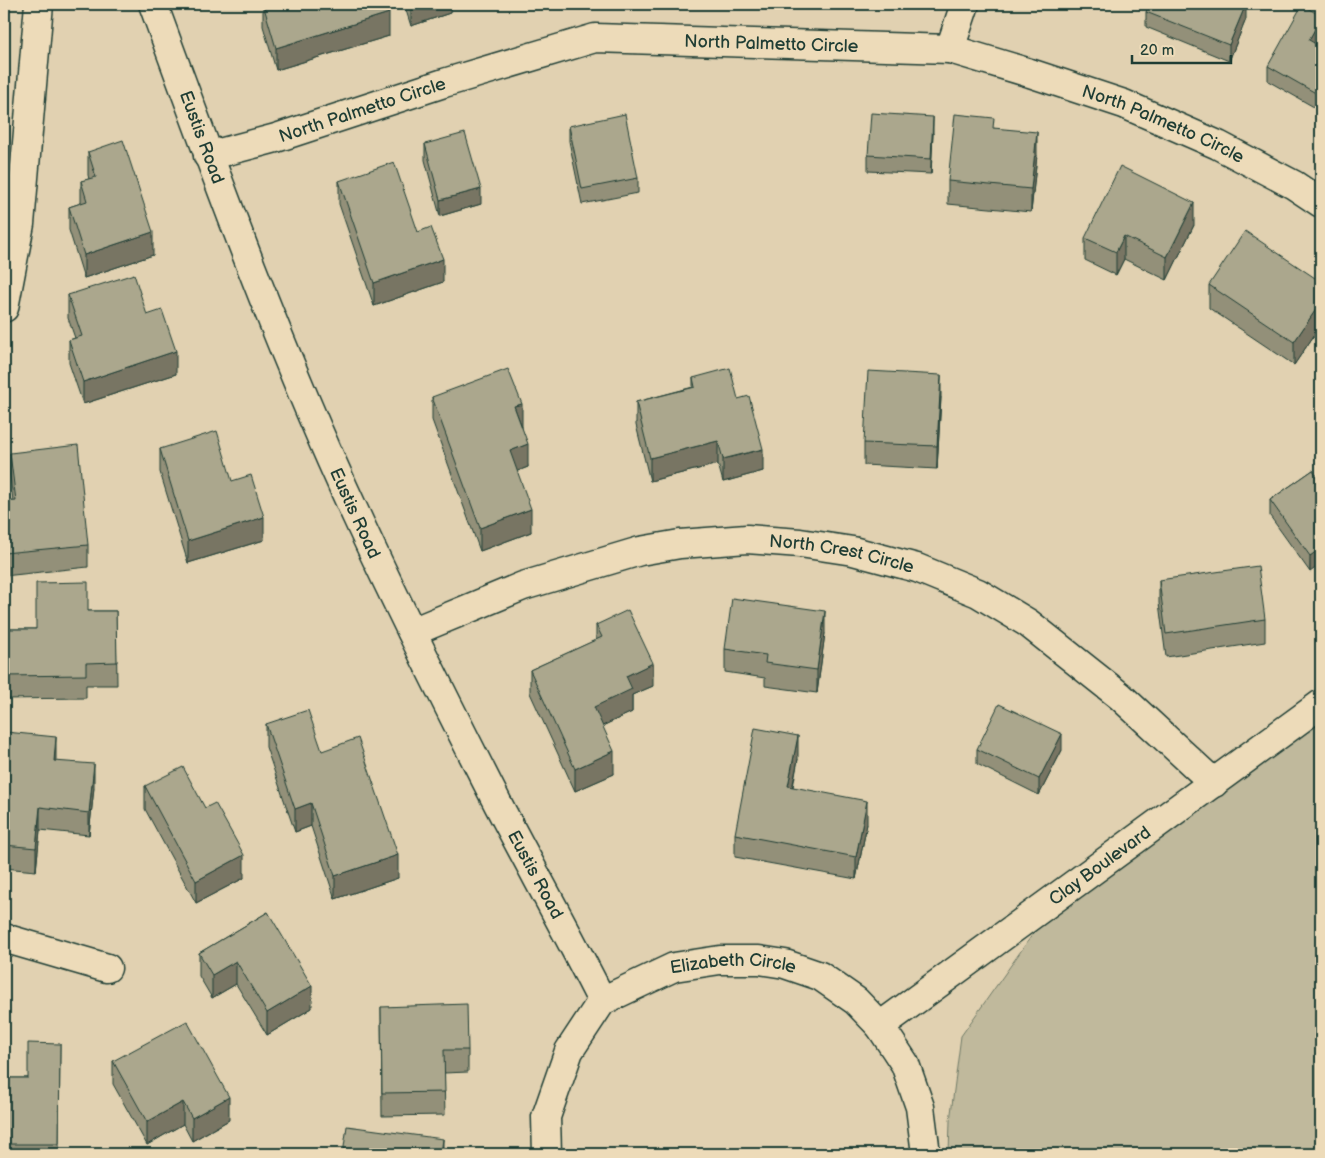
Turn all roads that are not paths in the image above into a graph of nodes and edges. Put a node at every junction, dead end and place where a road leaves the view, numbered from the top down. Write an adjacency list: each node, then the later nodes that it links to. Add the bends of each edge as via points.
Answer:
1 (39, 4): 7 (street, via 20,224)
2 (154, 4): 5 (street, Eustis Road)
3 (965, 4): 4 (street)
4 (950, 49): 5 (street, North Palmetto Circle, via 595,38 276,138); 6 (street, North Palmetto Circle, via 1124,104 1218,145)
5 (208, 156): 8 (street, Eustis Road, via 274,327 355,513)
6 (1321, 203)
7 (4, 308)
8 (412, 632): 10 (street, North Crest Circle, via 523,586 640,551 747,539 853,551 917,568 969,589 1028,624 1120,696); 13 (street, Eustis Road)
9 (1321, 704): 10 (street, Clay Boulevard)
10 (1214, 782): 14 (street, Clay Boulevard)
11 (4, 938): 12 (street)
12 (107, 968)
13 (602, 1001): 14 (street, Elizabeth Circle, via 674,967 720,960 759,960 785,964 820,976 856,1001); 15 (street, via 569,1051 546,1117)
14 (880, 1026): 16 (street, Elizabeth Circle, via 905,1064 920,1107)
15 (546, 1154)
16 (926, 1154)

